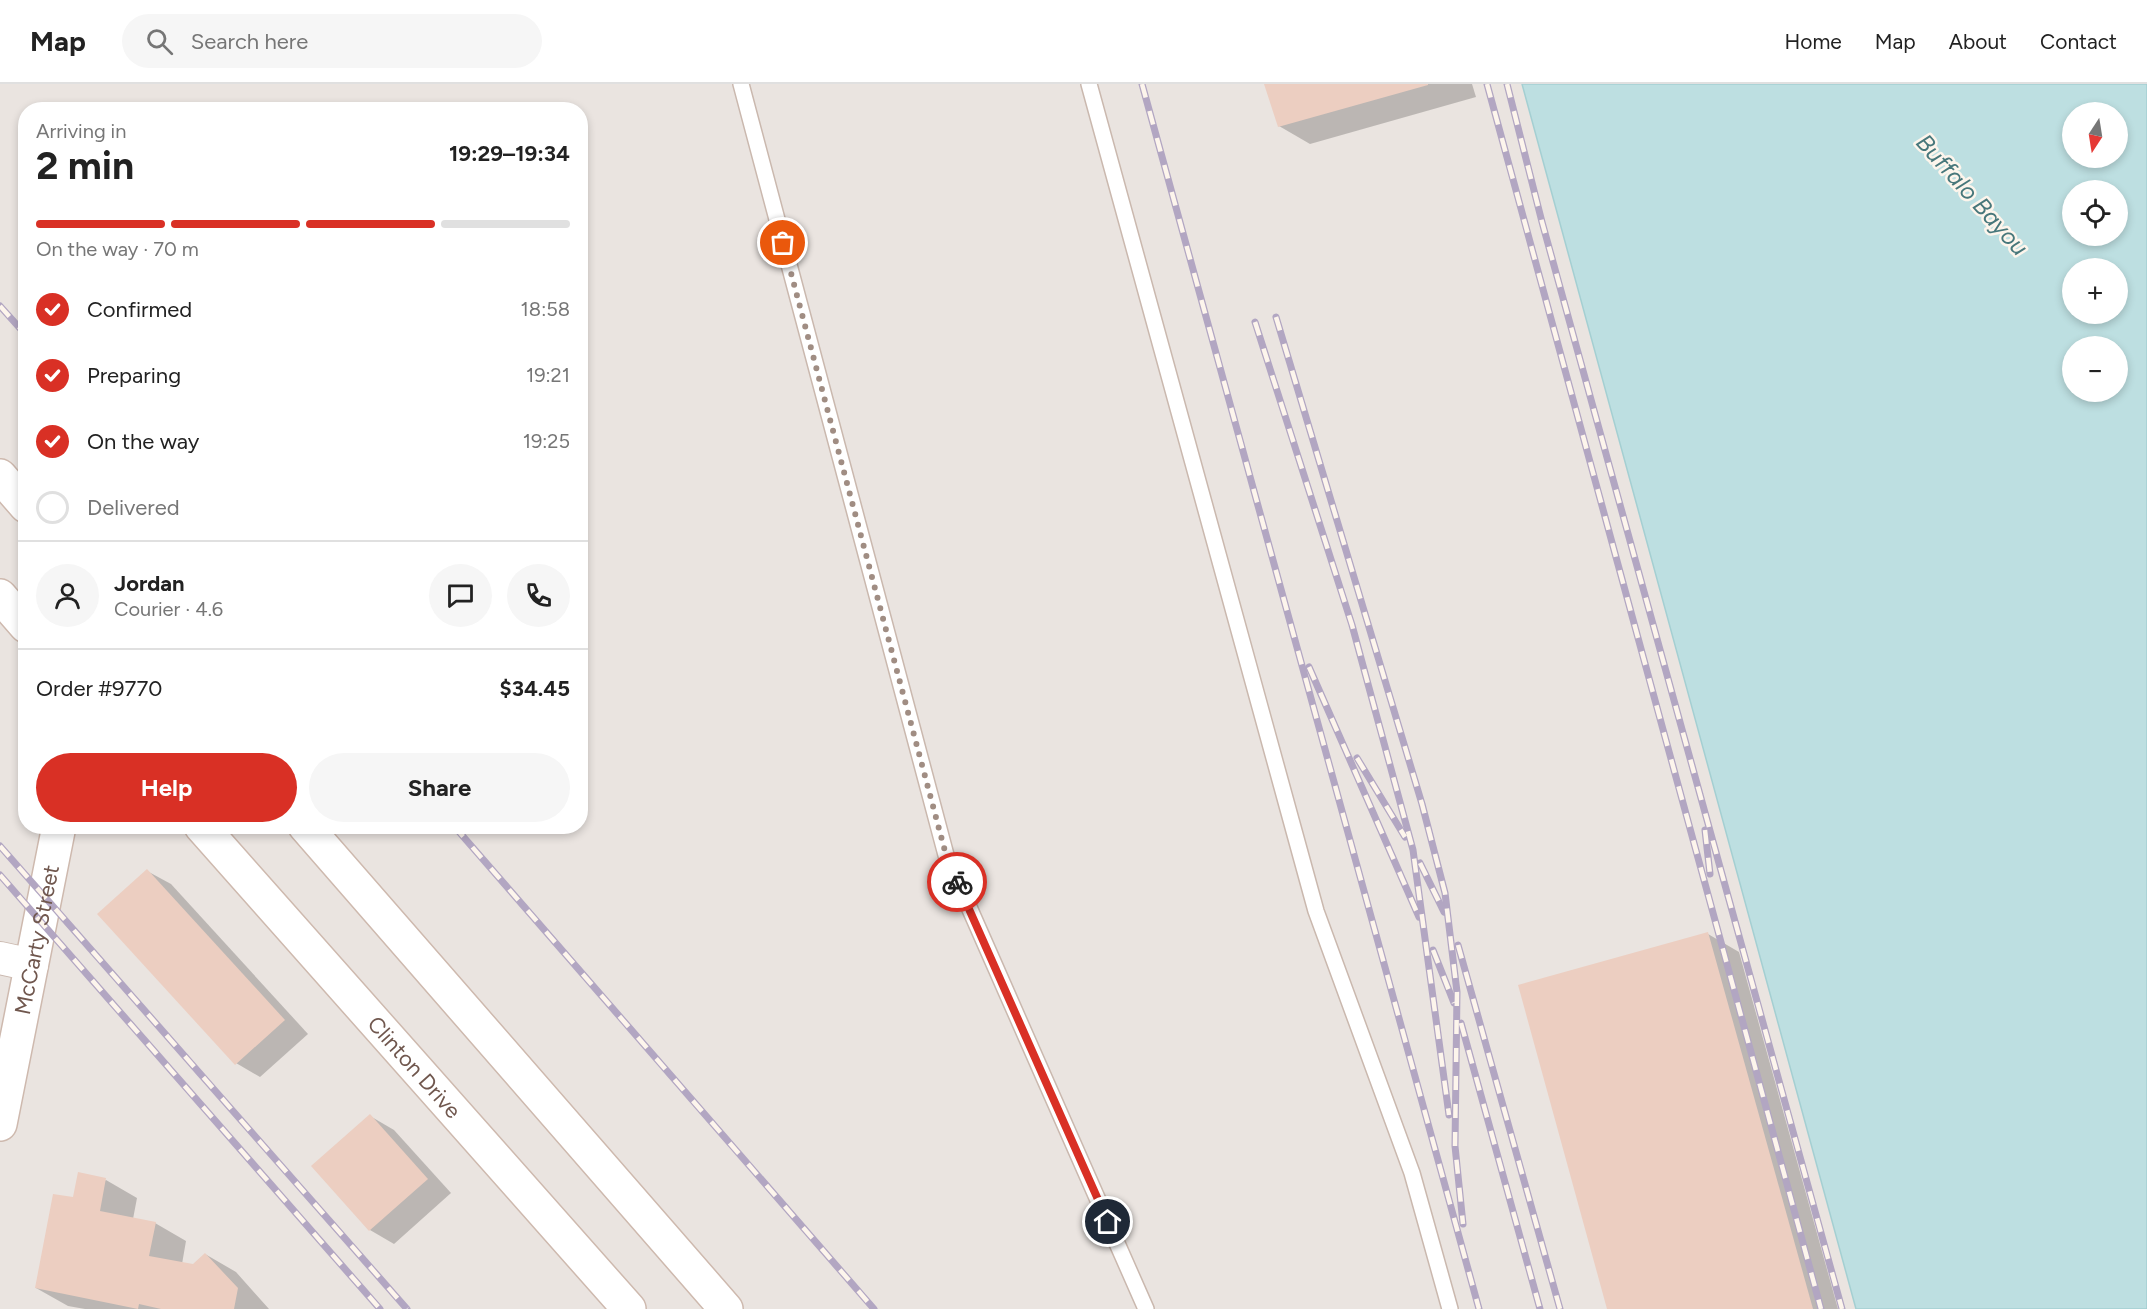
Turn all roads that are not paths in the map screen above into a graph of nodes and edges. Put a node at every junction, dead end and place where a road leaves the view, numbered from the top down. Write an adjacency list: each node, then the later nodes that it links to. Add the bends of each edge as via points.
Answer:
1 (741, 84): 15 (lane, via 946,855)
2 (1089, 84): 16 (lane, via 1316,911 1412,1173)
3 (0, 476): 4 (main road)
4 (18, 497)
5 (0, 596): 6 (main road)
6 (18, 617)
7 (57, 834): 11 (main road, McCarty Street)
8 (208, 834): 13 (main road, Clinton Drive)
9 (312, 834): 14 (main road)
10 (0, 958): 11 (street)
11 (32, 965): 12 (main road, McCarty Street)
12 (0, 1124)
13 (629, 1309)
14 (726, 1309)
15 (1146, 1309)
16 (1450, 1309)

